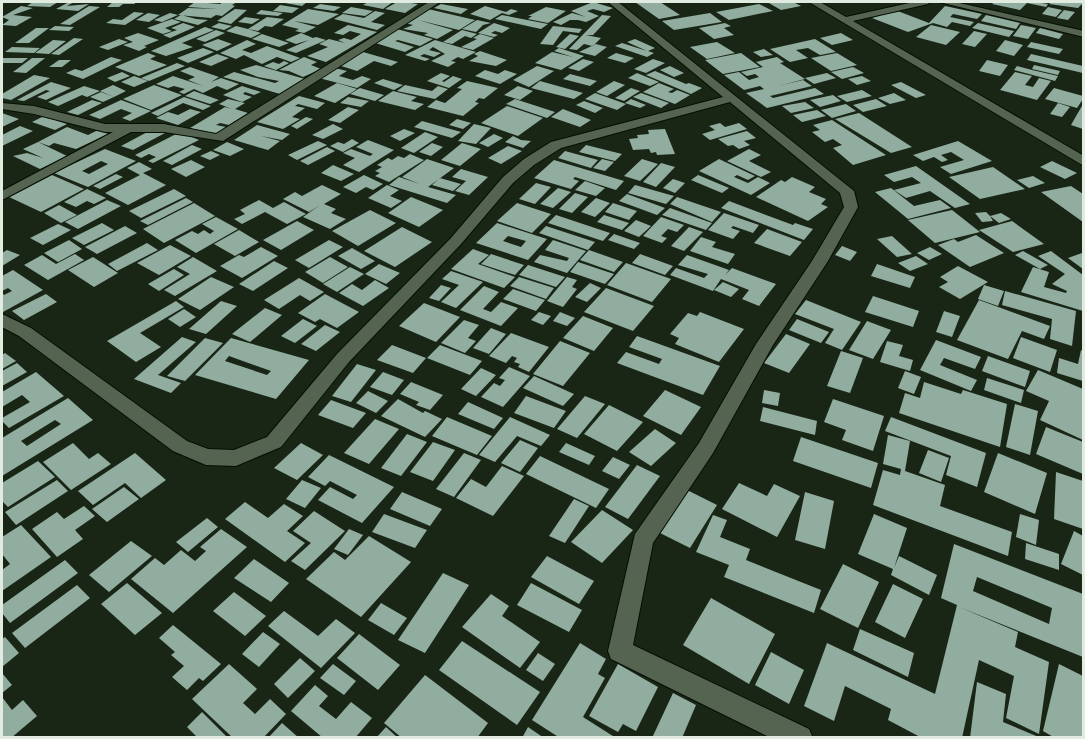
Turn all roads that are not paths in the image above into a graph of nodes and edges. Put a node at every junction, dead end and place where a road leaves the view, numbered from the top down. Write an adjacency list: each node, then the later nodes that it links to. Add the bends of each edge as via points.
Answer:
1 (435, 2): 10 (street, via 218,138)
2 (613, 2): 8 (street)
3 (814, 2): 6 (street)
4 (925, 2): 6 (street)
5 (944, 2): 7 (street)
6 (844, 20): 11 (street)
7 (1083, 34)
8 (731, 98): 13 (street, via 556,145 529,162 344,358 274,442 236,458 206,457 180,446 25,332); 14 (street, via 846,191 851,207 765,344 706,448 643,541 620,651)
9 (2, 106): 10 (street, via 105,128)
10 (133, 126): 12 (street)
11 (1083, 162)
12 (2, 196)
13 (2, 320)
14 (800, 738)

